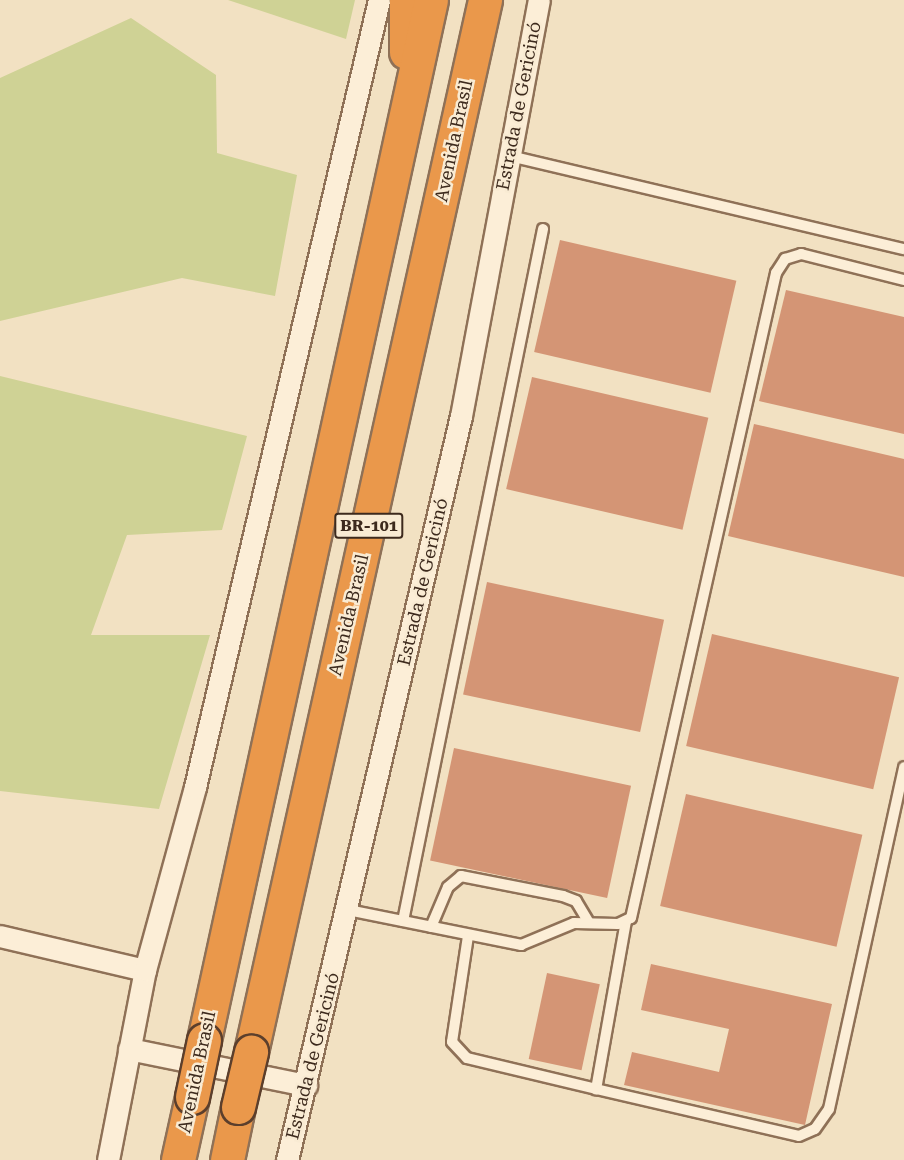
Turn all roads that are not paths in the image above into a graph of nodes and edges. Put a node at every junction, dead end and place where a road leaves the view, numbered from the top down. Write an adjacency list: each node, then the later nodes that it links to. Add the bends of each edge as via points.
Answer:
1 (379, 0): 19 (street, via 195,787)
2 (406, 0): 6 (highway)
3 (431, 0): 6 (highway, Avenida Brasil / BR-101)
4 (485, 0): 25 (highway, Avenida Brasil / BR-101, bridge)
5 (539, 0): 7 (street, Estrada de Gericinó)
6 (409, 98): 24 (highway, Avenida Brasil / BR-101, bridge)
7 (510, 156): 9 (lane); 12 (street, Estrada de Gericinó, via 458,427)
8 (543, 229): 13 (lane)
9 (904, 249)
10 (904, 280): 15 (lane, via 801,254 785,259 776,273 637,900)
11 (904, 767): 22 (lane, via 830,1109 815,1129 798,1136)
12 (348, 910): 13 (lane); 21 (street, Estrada de Gericinó)
13 (403, 921): 16 (lane)
14 (588, 921): 15 (lane); 16 (lane, via 576,901 563,896 461,876 448,887); 18 (lane, via 529,945)
15 (626, 921): 22 (lane)
16 (431, 927): 18 (lane)
17 (0, 936): 19 (street)
18 (468, 936): 22 (lane, via 452,1042 467,1058)
19 (145, 970): 20 (street)
20 (129, 1049): 21 (street); 23 (street)
21 (306, 1085): 26 (street, Estrada de Gericinó)
22 (596, 1089)
23 (108, 1160)
24 (178, 1160)
25 (227, 1160)
26 (287, 1160)

